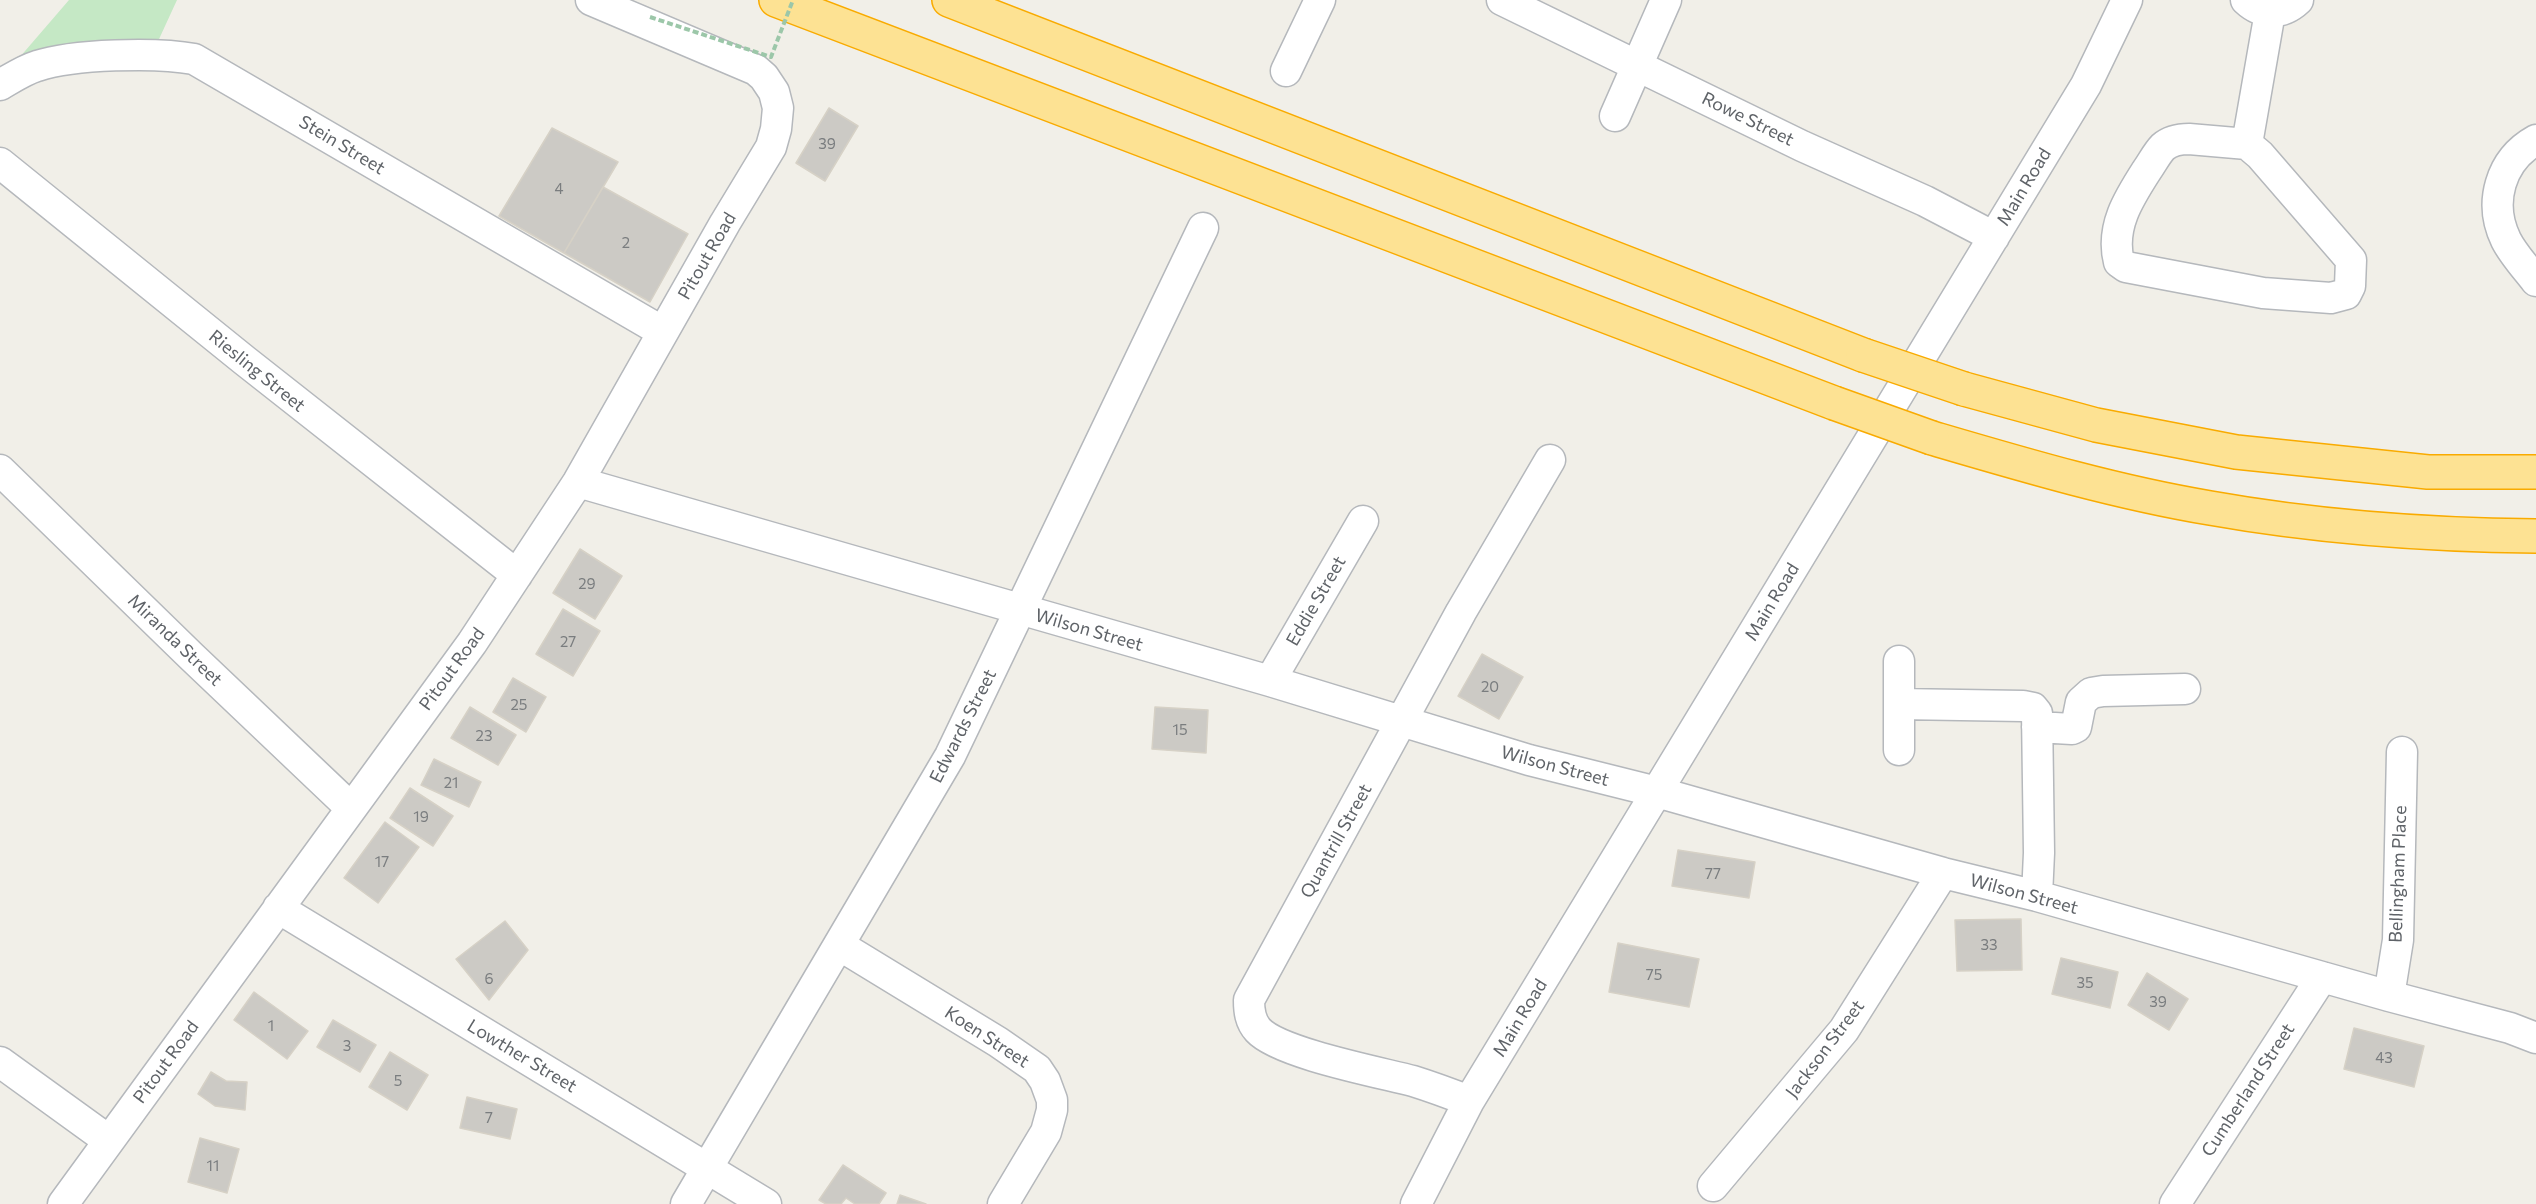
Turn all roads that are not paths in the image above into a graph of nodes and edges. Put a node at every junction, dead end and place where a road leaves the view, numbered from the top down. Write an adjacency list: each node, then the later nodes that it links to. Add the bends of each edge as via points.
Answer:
1 (591, 0): 20 (street, Pitout Road, via 756,70 776,98 778,115 771,147)
2 (776, 0): 28 (highway, bridge, via 1932,438 2068,477 2210,508 2342,526)
3 (949, 0): 24 (highway, bridge, via 1863,355 1964,388 2096,425 2236,452)
4 (1320, 0): 11 (street)
5 (1502, 0): 10 (street, Rowe Street)
6 (1666, 0): 10 (street)
7 (2127, 0): 18 (street, Main Road, via 2086,85)
8 (2298, 0): 9 (street, via 2281,11)
9 (2258, 6): 15 (street)
10 (1636, 64): 13 (street); 18 (street, Rowe Street)
11 (1286, 71)
12 (0, 85): 20 (street, Stein Street, via 36,66 56,61 163,55 194,59)
13 (1615, 116)
14 (2536, 140): 19 (street, via 2512,159 2499,183 2497,214 2506,240)
15 (2247, 144): 15 (street, via 2351,260 2346,294 2331,298 2263,293 2126,267 2119,262 2116,243 2120,218 2162,148 2173,141 2190,139)
16 (0, 163): 29 (street, Riesling Street)
17 (1203, 228): 30 (street, Edwards Street)
18 (1994, 237): 39 (street, Main Road)
19 (2536, 281)
20 (663, 332): 26 (street, Pitout Road)
21 (2536, 457): 24 (highway)
22 (1550, 460): 35 (street, Quantrill Street)
23 (0, 470): 40 (street, Miranda Street)
24 (2428, 472): 25 (highway)
25 (2536, 472)
26 (578, 482): 29 (street, Pitout Road); 30 (street, Wilson Street)
27 (1363, 521): 32 (street, Eddie Street)
28 (2536, 536)
29 (517, 575): 40 (street, Pitout Road)
30 (1020, 610): 32 (street, Wilson Street); 44 (street, Edwards Street, via 950,756)
31 (1899, 662): 34 (street)
32 (1270, 681): 35 (street, Wilson Street)
33 (2185, 689): 36 (street, via 2091,693 2081,702 2076,727)
34 (1899, 704): 36 (street, via 2023,706 2037,712); 37 (street)
35 (1402, 722): 39 (street, Wilson Street, via 1529,760); 49 (street, Quantrill Street, via 1254,988 1249,1012 1258,1030 1271,1040)
36 (2037, 727): 42 (street)
37 (1899, 750)
38 (2402, 752): 46 (street, Bellingham Place, via 2397,940)
39 (1657, 792): 41 (street, Wilson Street); 49 (street, Main Road)
40 (351, 808): 43 (street, Pitout Road)
41 (1943, 873): 42 (street, Wilson Street); 52 (street, Jackson Street, via 1844,1030)
42 (2037, 896): 45 (street, Wilson Street)
43 (278, 908): 50 (street, Pitout Road); 51 (street, Lowther Street)
44 (840, 945): 51 (street, Edwards Street); 56 (street, Koen Street, via 999,1042 1037,1069 1045,1080 1052,1100 1046,1132)
45 (2322, 977): 46 (street, Wilson Street); 58 (street, Cumberland Street)
46 (2389, 996): 47 (street, Wilson Street)
47 (2536, 1038)
48 (0, 1062): 50 (street)
49 (1469, 1101): 57 (street, Main Road)
50 (108, 1140): 53 (street, Pitout Road)
51 (707, 1169): 54 (street, Edwards Street); 55 (street, Lowther Street)
52 (1713, 1186)
53 (63, 1204)
54 (686, 1204)
55 (766, 1204)
56 (1003, 1204)
57 (1416, 1204)
58 (2175, 1204)

